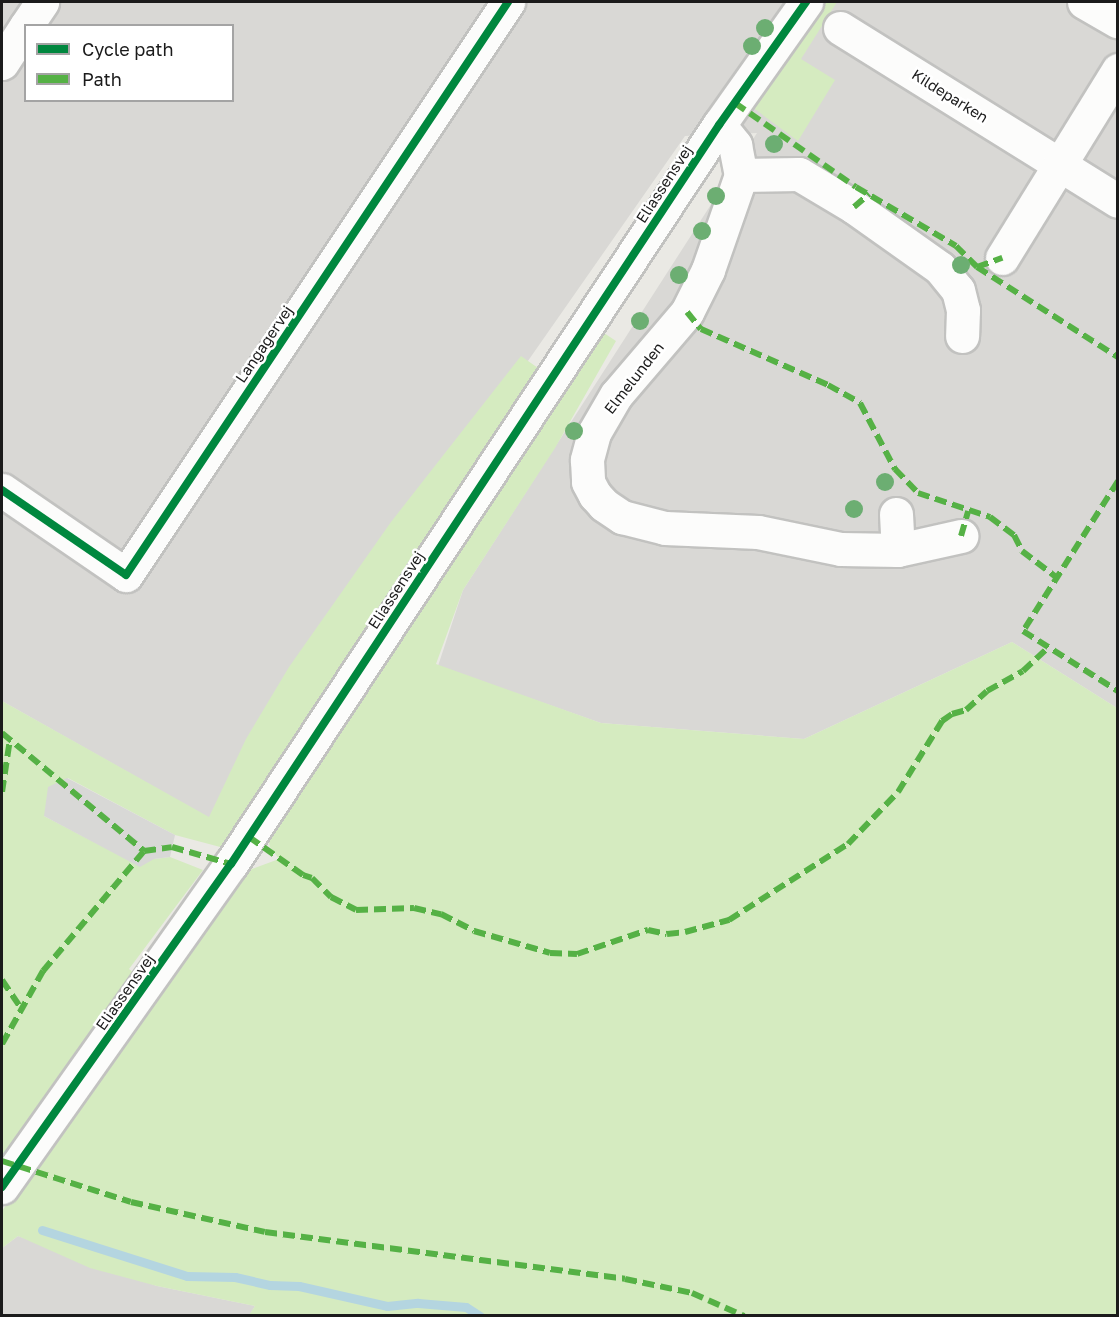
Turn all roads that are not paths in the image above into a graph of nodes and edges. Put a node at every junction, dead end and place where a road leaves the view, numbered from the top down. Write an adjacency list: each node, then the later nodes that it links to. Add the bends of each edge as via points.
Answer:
1 (42, 2): 6 (street)
2 (508, 2): 17 (street, Langagervej, via 126,575)
3 (806, 2): 11 (street, Eliassensvej)
4 (1084, 2): 5 (street)
5 (1118, 22)
6 (27, 24)
7 (840, 28): 12 (street, Kildeparken)
8 (24, 29): 9 (street)
9 (2, 63)
10 (1118, 70): 12 (street)
11 (719, 125): 13 (street, via 735,145); 21 (street, Eliassensvej, via 231,864)
12 (1060, 165): 14 (street, Kildeparken); 15 (street)
13 (741, 175): 16 (street, via 799,174 854,207 940,268 958,290 963,310); 20 (street, Elmelunden, via 708,270 687,312 616,395 594,432 587,460 588,482 604,505 622,517 665,528 758,532 841,549)
14 (1118, 201)
15 (1002, 258)
16 (962, 336)
17 (2, 490)
18 (896, 514): 20 (street)
19 (961, 536): 20 (street, Elmelunden)
20 (898, 550)
21 (2, 1187)

